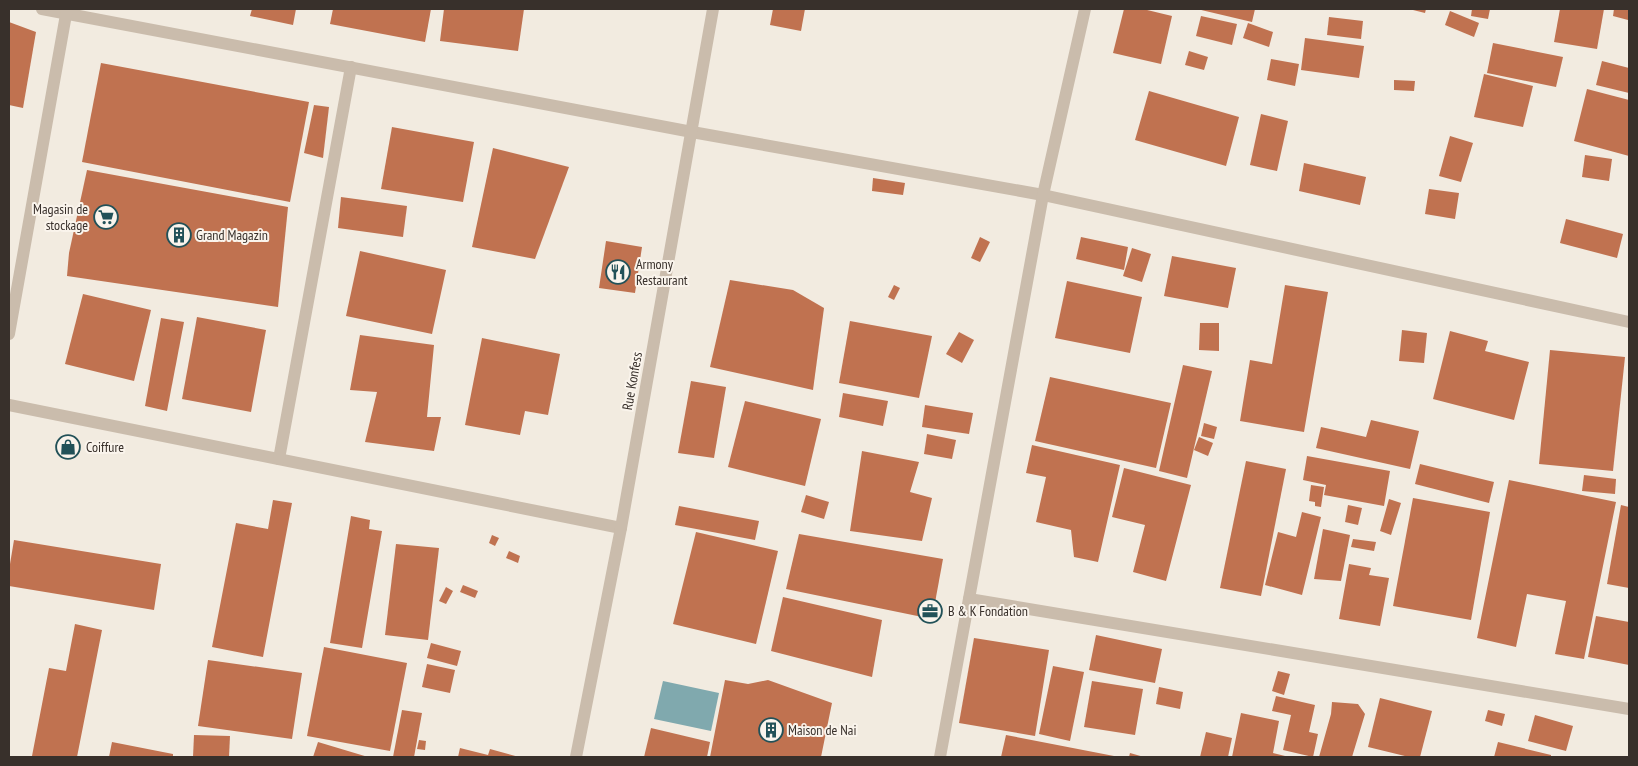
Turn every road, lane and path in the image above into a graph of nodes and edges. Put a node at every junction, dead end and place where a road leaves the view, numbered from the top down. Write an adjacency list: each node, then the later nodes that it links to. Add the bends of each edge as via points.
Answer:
1 (42, 9): 4 (street)
2 (713, 9): 6 (street, Rue Konfess)
3 (1085, 9): 7 (street)
4 (67, 11): 5 (street); 9 (street)
5 (350, 67): 6 (street); 11 (street)
6 (692, 132): 7 (street); 12 (street, Rue Konfess)
7 (1043, 195): 8 (street); 13 (street)
8 (1629, 322)
9 (9, 334)
10 (9, 405): 11 (street)
11 (279, 460): 12 (street)
12 (621, 528): 15 (street, Rue Konfess)
13 (968, 599): 14 (street); 16 (street)
14 (1629, 709)
15 (576, 757)
16 (940, 757)

